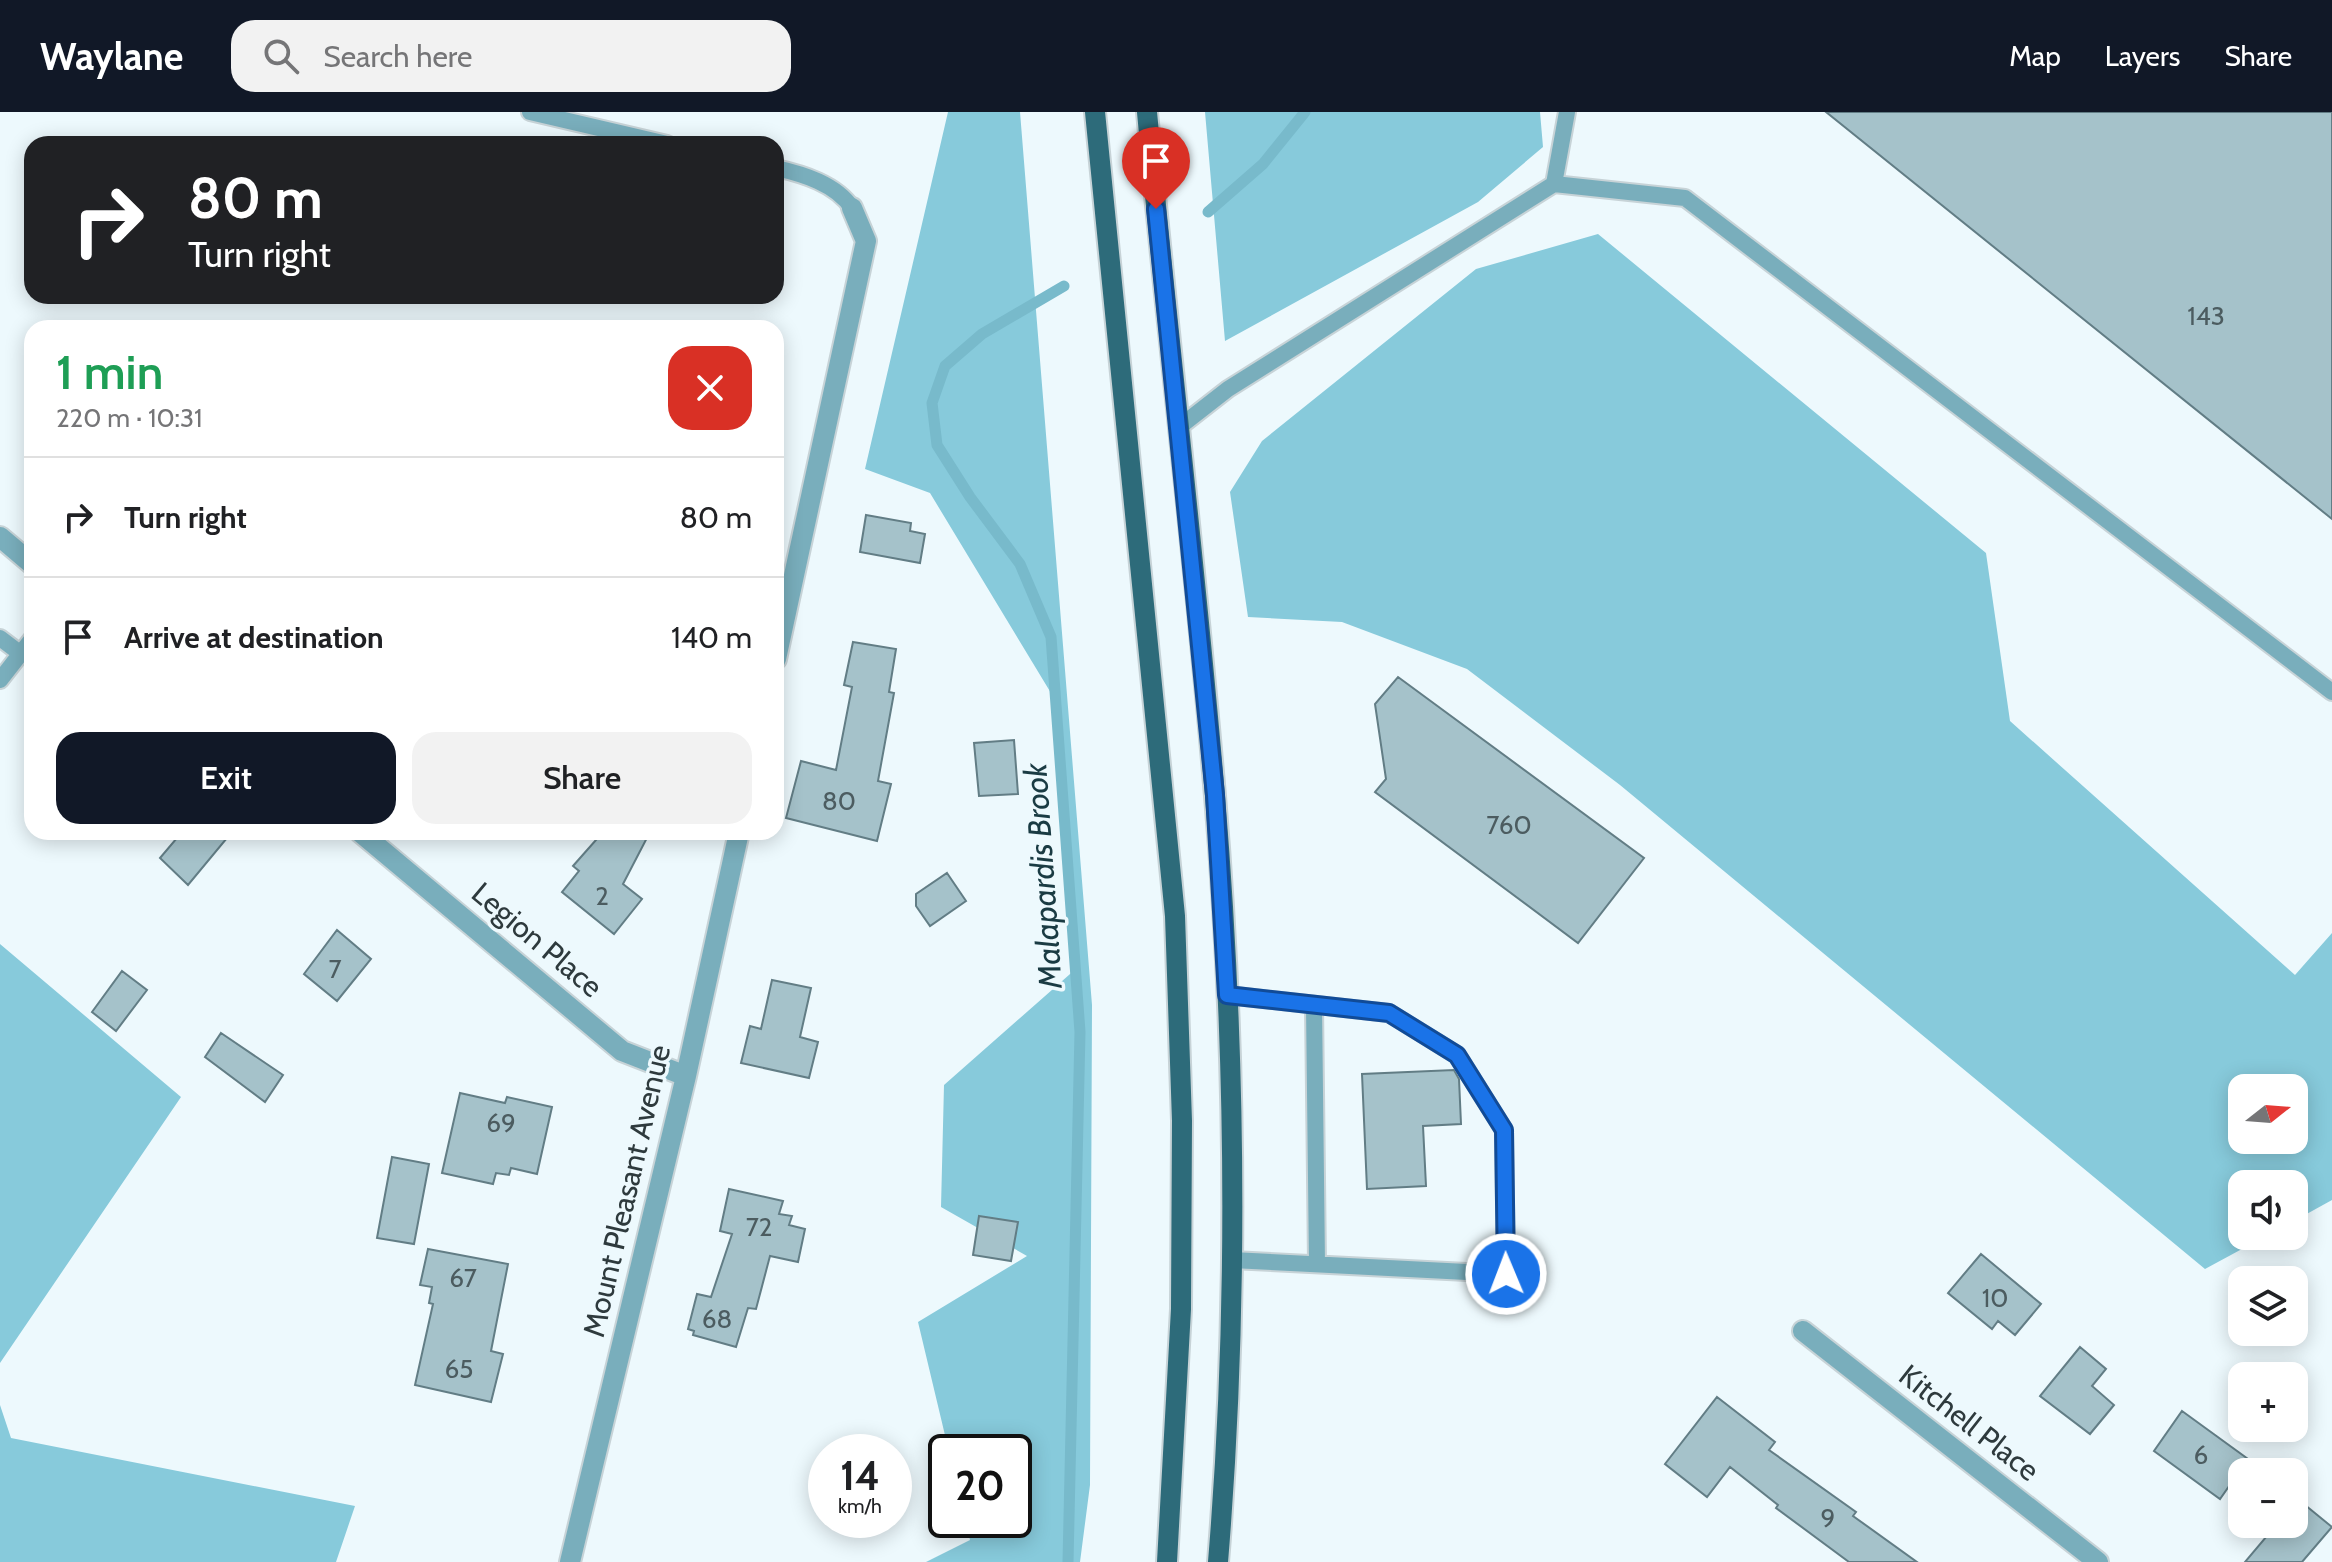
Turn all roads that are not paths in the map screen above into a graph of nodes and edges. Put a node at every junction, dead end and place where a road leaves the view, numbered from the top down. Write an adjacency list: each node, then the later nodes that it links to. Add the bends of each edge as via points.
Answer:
1 (530, 112): 5 (lane)
2 (1095, 112): 27 (main road, via 1175,916 1181,1309)
3 (1567, 112): 7 (lane)
4 (1148, 117): 9 (main road)
5 (633, 136)
6 (784, 170): 8 (lane, via 845,197)
7 (1554, 184): 9 (lane, via 1228,389); 17 (lane, via 1685,198)
8 (852, 208): 12 (street, via 866,241)
9 (1178, 428): 20 (main road, via 1215,795)
10 (0, 537): 11 (street)
11 (24, 557)
12 (784, 622)
13 (0, 638): 15 (lane)
14 (24, 650): 15 (lane)
15 (21, 654): 16 (lane)
16 (0, 680)
17 (2332, 692)
18 (370, 840): 22 (street, Legion Place, via 622,1051)
19 (737, 840): 22 (street, Mount Pleasant Avenue)
20 (1227, 995): 21 (lane); 23 (main road)
21 (1314, 1005): 24 (lane); 24 (lane, via 1389,1013 1457,1055 1504,1130 1506,1274)
22 (686, 1076): 26 (street, Mount Pleasant Avenue)
23 (1232, 1260): 24 (lane); 28 (main road)
24 (1317, 1264)
25 (1803, 1331): 29 (street, Kitchell Place)
26 (570, 1562)
27 (1167, 1562)
28 (1218, 1562)
29 (2098, 1562)

